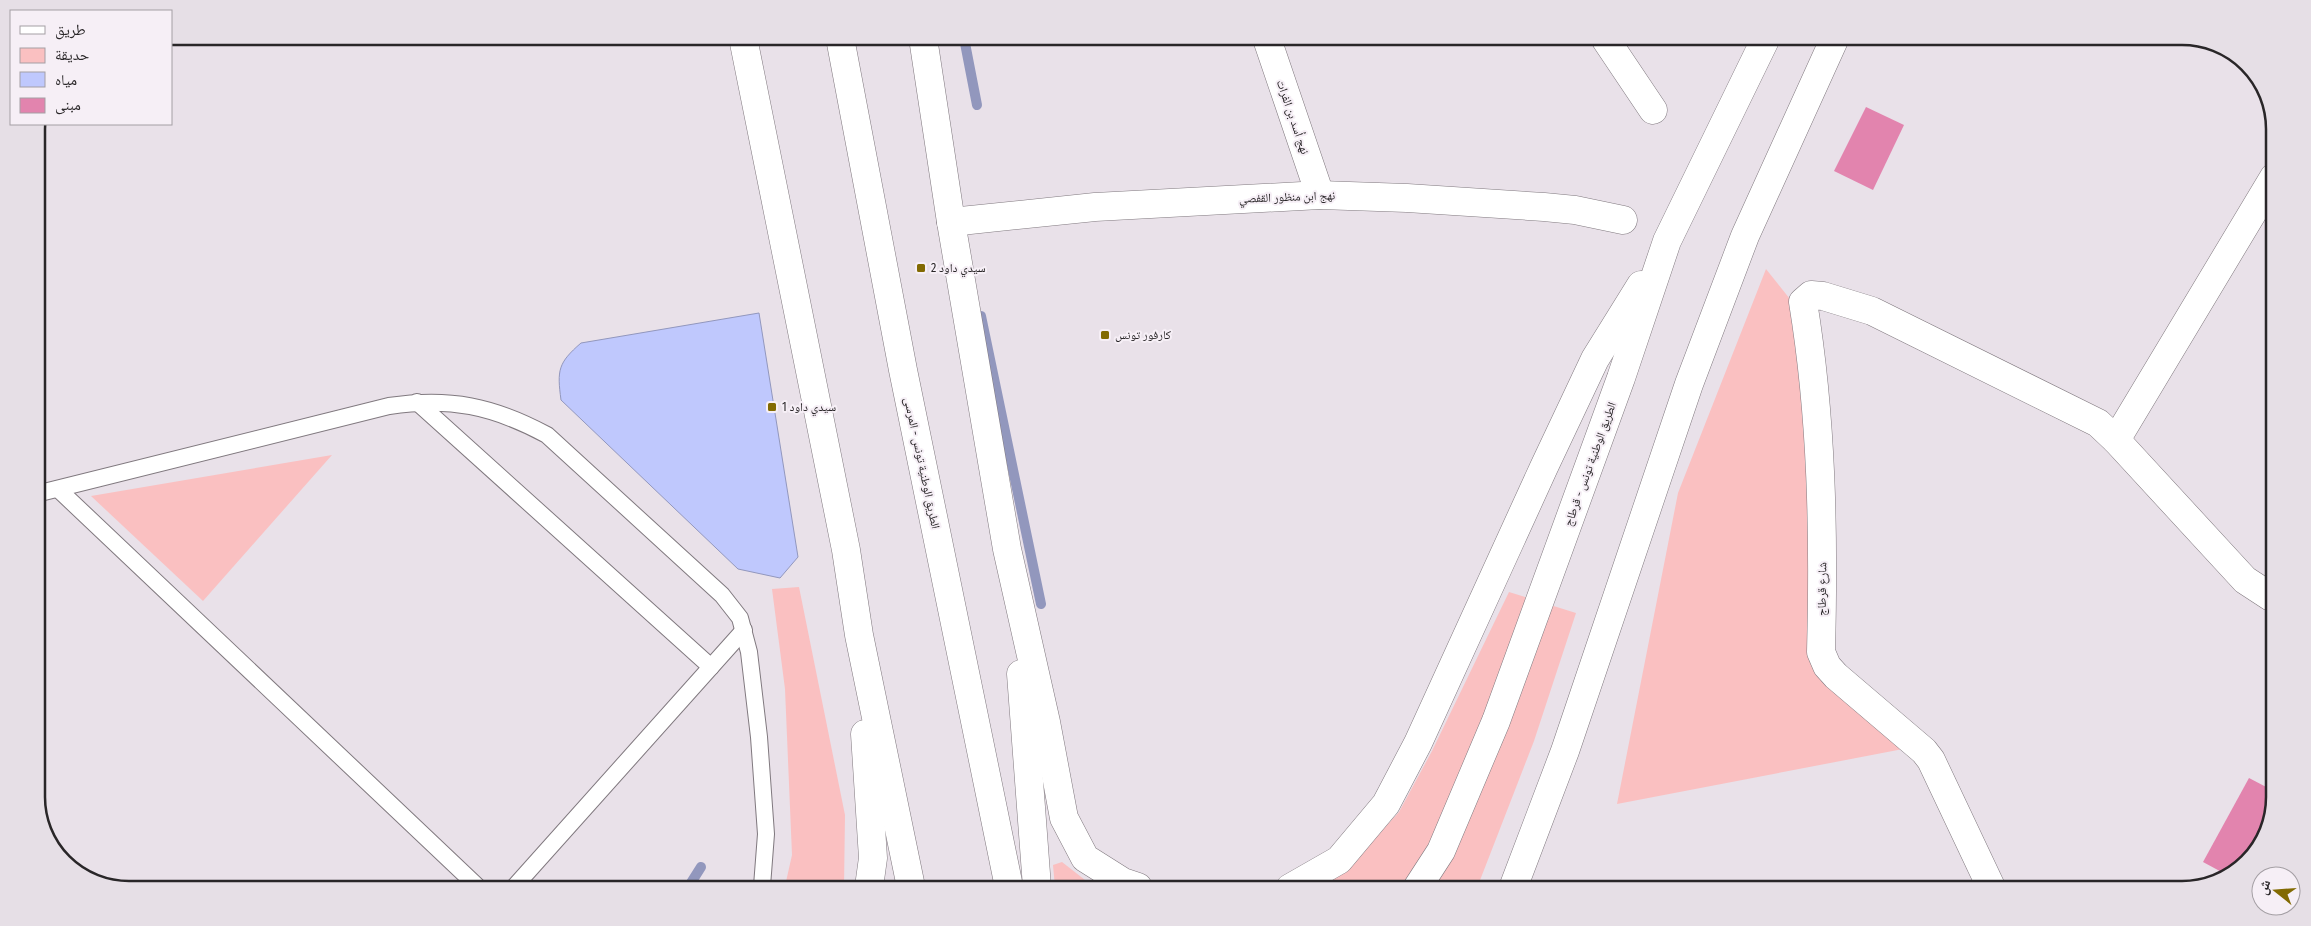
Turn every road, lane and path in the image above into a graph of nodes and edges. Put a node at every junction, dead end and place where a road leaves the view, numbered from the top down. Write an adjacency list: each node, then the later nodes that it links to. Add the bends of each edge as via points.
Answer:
1 (744, 45): 21 (main road, via 846,550)
2 (841, 45): 28 (main road, الطريق الوطنية تونس - المرسى)
3 (924, 45): 12 (main road)
4 (1269, 45): 10 (main road, نهج أسد بن الفرات)
5 (1609, 45): 8 (main road)
6 (1764, 45): 13 (main road, الطريق الوطنية تونس - قرطاج)
7 (1832, 45): 33 (main road, via 1745,236 1689,384 1565,751)
8 (1653, 110)
9 (2266, 190): 15 (main road)
10 (1320, 195): 11 (main road, نهج ابن منظور القفصي, via 1544,207); 12 (main road, نهج ابن منظور القفصي, via 1095,206)
11 (1623, 220)
12 (951, 222): 18 (main road)
13 (1667, 241): 31 (main road, via 1596,360 1418,743 1386,804 1339,860); 32 (main road, الطريق الوطنية تونس - قرطاج, via 1621,378 1496,722 1441,851)
14 (417, 402): 16 (lane, via 389,406); 20 (lane, via 451,402 485,408 517,419 547,435 722,595 733,607); 22 (lane)
15 (2116, 440): 19 (main road, via 2245,580); 34 (main road, شارع قرطاج, via 2098,423 1872,311 1823,296 1811,295 1803,302 1818,421 1823,538 1821,652 1836,676 1931,760)
16 (58, 489): 17 (lane); 23 (lane)
17 (45, 492)
18 (1014, 587): 29 (main road); 30 (main road, via 1046,722 1064,818 1085,858)
19 (2266, 595)
20 (744, 630): 22 (lane); 25 (lane, via 759,737 766,834)
21 (859, 635): 26 (main road, via 873,858); 27 (main road)
22 (711, 667): 24 (lane)
23 (472, 881)
24 (519, 881)
25 (762, 881)
26 (870, 881)
27 (910, 881)
28 (1009, 881)
29 (1037, 881)
30 (1121, 881)
31 (1302, 881)
32 (1422, 881)
33 (1516, 881)
34 (1988, 881)

